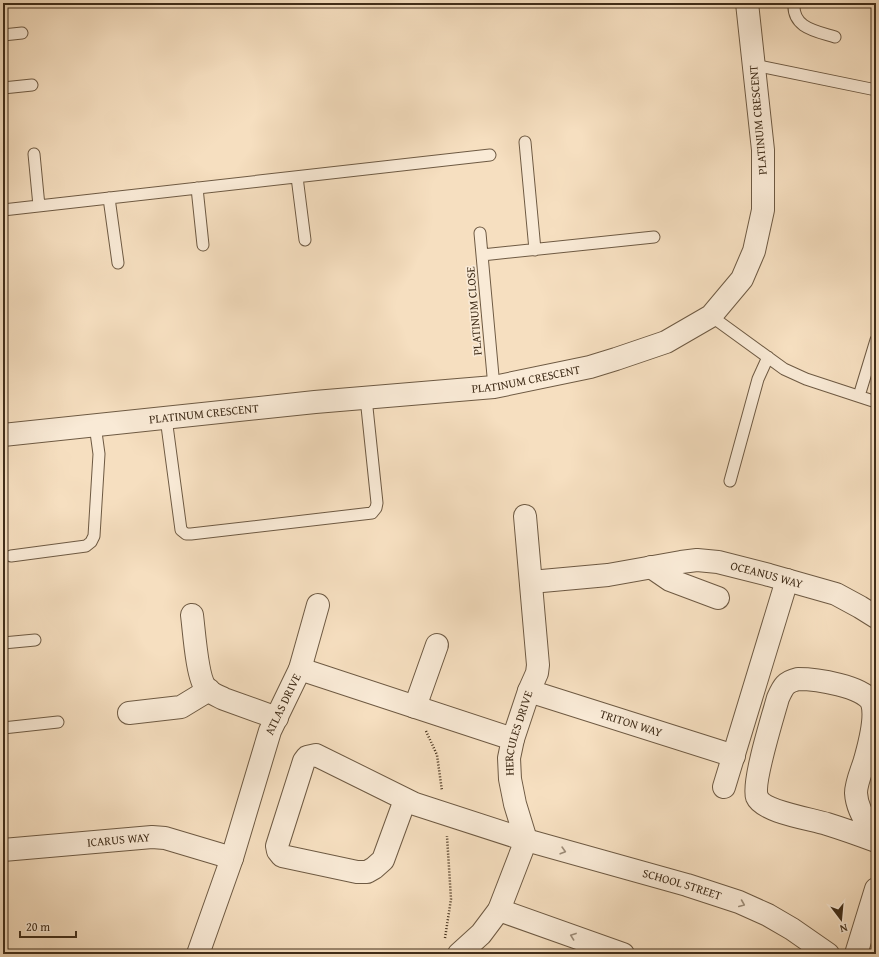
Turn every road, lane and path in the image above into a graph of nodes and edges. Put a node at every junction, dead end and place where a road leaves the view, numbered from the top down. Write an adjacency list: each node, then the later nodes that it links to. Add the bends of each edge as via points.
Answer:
1 (747, 3): 6 (street, PLATINUM CRESCENT)
2 (794, 3): 5 (lane, via 793,10 797,20 805,27)
3 (22, 33): 4 (lane)
4 (3, 35)
5 (835, 37)
6 (754, 65): 9 (lane); 25 (street, PLATINUM CRESCENT, via 763,150 763,210 754,251 742,279)
7 (32, 85): 8 (lane)
8 (3, 88)
9 (876, 90)
10 (525, 142): 22 (lane)
11 (34, 154): 16 (lane)
12 (490, 155): 13 (lane)
13 (297, 177): 14 (lane); 20 (lane)
14 (197, 188): 15 (lane); 21 (lane)
15 (109, 198): 16 (lane); 24 (lane)
16 (38, 206): 17 (lane)
17 (3, 210)
18 (480, 234): 23 (lane, PLATINUM CLOSE)
19 (654, 237): 22 (lane)
20 (305, 240)
21 (203, 245)
22 (536, 250): 23 (lane)
23 (482, 255): 28 (lane, PLATINUM CLOSE)
24 (118, 263)
25 (711, 316): 27 (lane); 28 (street, PLATINUM CRESCENT, via 666,342 616,359)
26 (876, 340): 29 (lane)
27 (768, 357): 29 (lane, via 784,369 806,379); 35 (lane, via 758,379)
28 (494, 387): 30 (street, PLATINUM CRESCENT)
29 (859, 396): 31 (lane)
30 (366, 398): 32 (street, PLATINUM CRESCENT); 32 (lane, via 377,503 372,513 191,534 183,533 181,530)
31 (876, 402)
32 (166, 418): 33 (street, PLATINUM CRESCENT)
33 (95, 425): 34 (street, PLATINUM CRESCENT); 37 (lane, via 99,454 94,536 91,542 86,546)
34 (3, 435)
35 (730, 482)
36 (525, 516): 40 (street, HERCULES DRIVE)
37 (11, 556)
38 (651, 567): 39 (street, OCEANUS WAY, via 697,560 725,564); 40 (street, OCEANUS WAY, via 608,576); 41 (street, via 670,580)
39 (787, 580): 44 (street, OCEANUS WAY, via 836,594); 57 (street)
40 (532, 582): 50 (street, HERCULES DRIVE, via 538,665)
41 (718, 598)
42 (318, 606): 48 (street)
43 (192, 615): 49 (street, via 201,676)
44 (876, 617)
45 (35, 640): 46 (lane)
46 (3, 643)
47 (437, 645): 51 (street)
48 (300, 669): 51 (street, ATLAS DRIVE); 53 (street, ATLAS DRIVE)
49 (209, 690): 52 (street, via 181,707); 53 (street, via 224,699)
50 (529, 691): 56 (street, HERCULES DRIVE); 57 (street, TRITON WAY)
51 (415, 707): 56 (street, ATLAS DRIVE)
52 (129, 713)
53 (277, 718): 63 (street, ATLAS DRIVE, via 270,731)
54 (58, 722): 55 (lane)
55 (3, 728)
56 (513, 739): 60 (street, HERCULES DRIVE, via 509,758 510,779)
57 (734, 756): 58 (street)
58 (724, 787)
59 (405, 800): 59 (street, SCHOOL STREET, via 383,860 367,872 282,856 278,851 304,761 312,755); 60 (street, SCHOOL STREET)
60 (526, 840): 65 (street); 69 (street, SCHOOL STREET, one-way to 69, via 739,902 792,929)
61 (876, 841): 61 (street, via 772,809 759,800 757,780 778,698 782,688 789,681 798,679 828,682 861,693 871,702 874,718 856,792 862,814)
62 (3, 850): 63 (street, ICARUS WAY, via 152,837 164,838)
63 (232, 858): 66 (street, ATLAS DRIVE)
64 (876, 889): 70 (street)
65 (499, 910): 67 (street, via 482,934); 68 (street, one-way to 65)
66 (198, 954)
67 (459, 954)
68 (623, 954)
69 (828, 954)
70 (856, 954)

